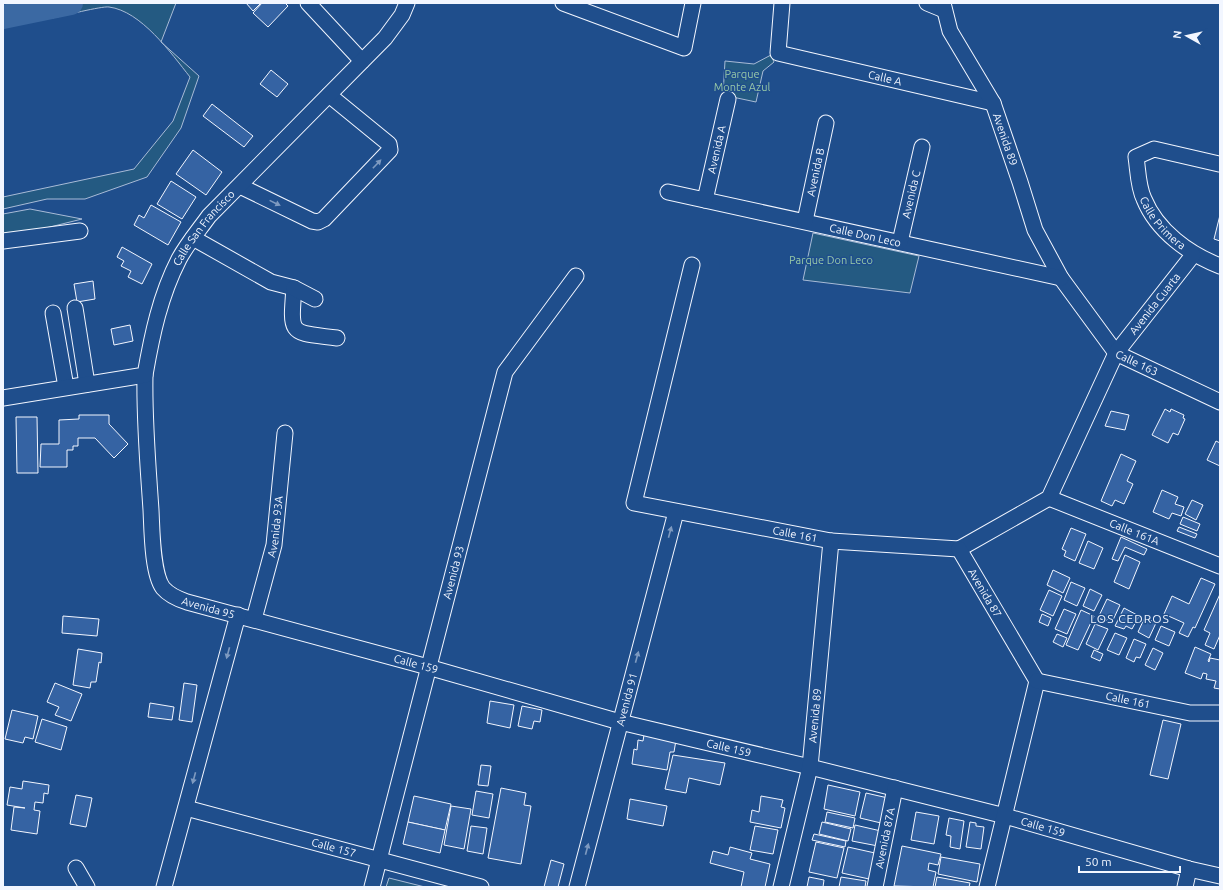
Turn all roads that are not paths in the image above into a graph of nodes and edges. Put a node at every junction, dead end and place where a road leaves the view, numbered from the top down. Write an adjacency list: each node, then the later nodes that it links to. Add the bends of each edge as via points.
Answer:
1 (308, 3): 8 (street)
2 (407, 3): 8 (street, Calle San Francisco, via 402,15 385,38)
3 (563, 3): 4 (street, via 684,48)
4 (693, 3)
5 (782, 3): 11 (street, Calle A, via 778,53)
6 (927, 3): 7 (street)
7 (943, 6): 11 (street, Avenida 89, via 950,31)
8 (362, 61): 9 (street, Calle San Francisco)
9 (329, 94): 15 (street, Calle San Francisco); 15 (street, one-way to 9, via 312,221 324,219 390,150 389,144)
10 (728, 99): 17 (street, Avenida A)
11 (992, 103): 27 (street, Avenida 89, via 1035,230)
12 (826, 123): 18 (street, Avenida B)
13 (922, 147): 22 (street, Avenida C)
14 (1219, 164): 23 (street, Calle Primera, via 1154,149 1136,157 1143,199 1161,226)
15 (240, 186): 20 (street, Calle San Francisco, via 209,216)
16 (668, 192): 17 (street, Calle Don Leco)
17 (705, 200): 18 (street, Calle Don Leco)
18 (805, 221): 22 (street, Calle Don Leco)
19 (80, 231): 21 (street)
20 (193, 238): 28 (street, via 271,282); 34 (street, Calle San Francisco, via 179,259 160,304)
21 (3, 241)
22 (900, 242): 27 (street, Calle Don Leco)
23 (1193, 255): 25 (street, Calle Primera); 33 (street, Avenida Cuarta)
24 (692, 264): 41 (street, Calle 161, via 634,503)
25 (1220, 266)
26 (576, 276): 47 (street, Avenida 93, via 505,372)
27 (1062, 278): 33 (street, Calle 163)
28 (294, 288): 29 (street); 32 (street, via 292,320 295,329 303,334)
29 (314, 299)
30 (75, 308): 35 (street)
31 (53, 313): 36 (street)
32 (337, 338)
33 (1116, 353): 38 (street, Calle 163); 40 (street)
34 (145, 375): 35 (street); 45 (street, Avenida 95, via 146,436 154,553 159,581 172,596)
35 (87, 384): 36 (street)
36 (66, 387): 37 (street)
37 (3, 398)
38 (1220, 402)
39 (285, 433): 46 (street, Avenida 93A, via 274,545)
40 (1049, 498): 43 (street); 44 (street, Calle 161A)
41 (676, 512): 42 (street, Calle 161); 50 (street, Avenida 91, one-way to 41)
42 (831, 541): 43 (street, Calle 161); 51 (street, Avenida 89)
43 (959, 549): 48 (street, Avenida 87)
44 (1220, 566)
45 (238, 615): 46 (street, Calle 159); 53 (street, Avenida 95, one-way to 53)
46 (254, 619): 47 (street, Calle 159)
47 (428, 667): 50 (street, Calle 159); 55 (street, Avenida 93)
48 (1037, 681): 49 (street, Calle 161, via 1190,713); 54 (street)
49 (1220, 713)
50 (620, 722): 51 (street, Calle 159); 63 (street, Avenida 91, one-way to 50)
51 (810, 767): 52 (street, Calle 159); 64 (street, Avenida 89)
52 (895, 788): 54 (street, Calle 159); 65 (street, Avenida 87A)
53 (186, 808): 55 (street, Calle 157); 60 (street, Avenida 95)
54 (1005, 816): 57 (street, Calle 159); 66 (street)
55 (379, 859): 61 (street, Avenida 93); 62 (street, Calle 157)
56 (76, 868): 59 (street)
57 (1189, 869): 58 (street, Calle 159); 67 (street)
58 (1220, 876)
59 (87, 887)
60 (164, 887)
61 (372, 887)
62 (480, 887)
63 (577, 887)
64 (781, 887)
65 (875, 887)
66 (987, 887)
67 (1185, 887)

